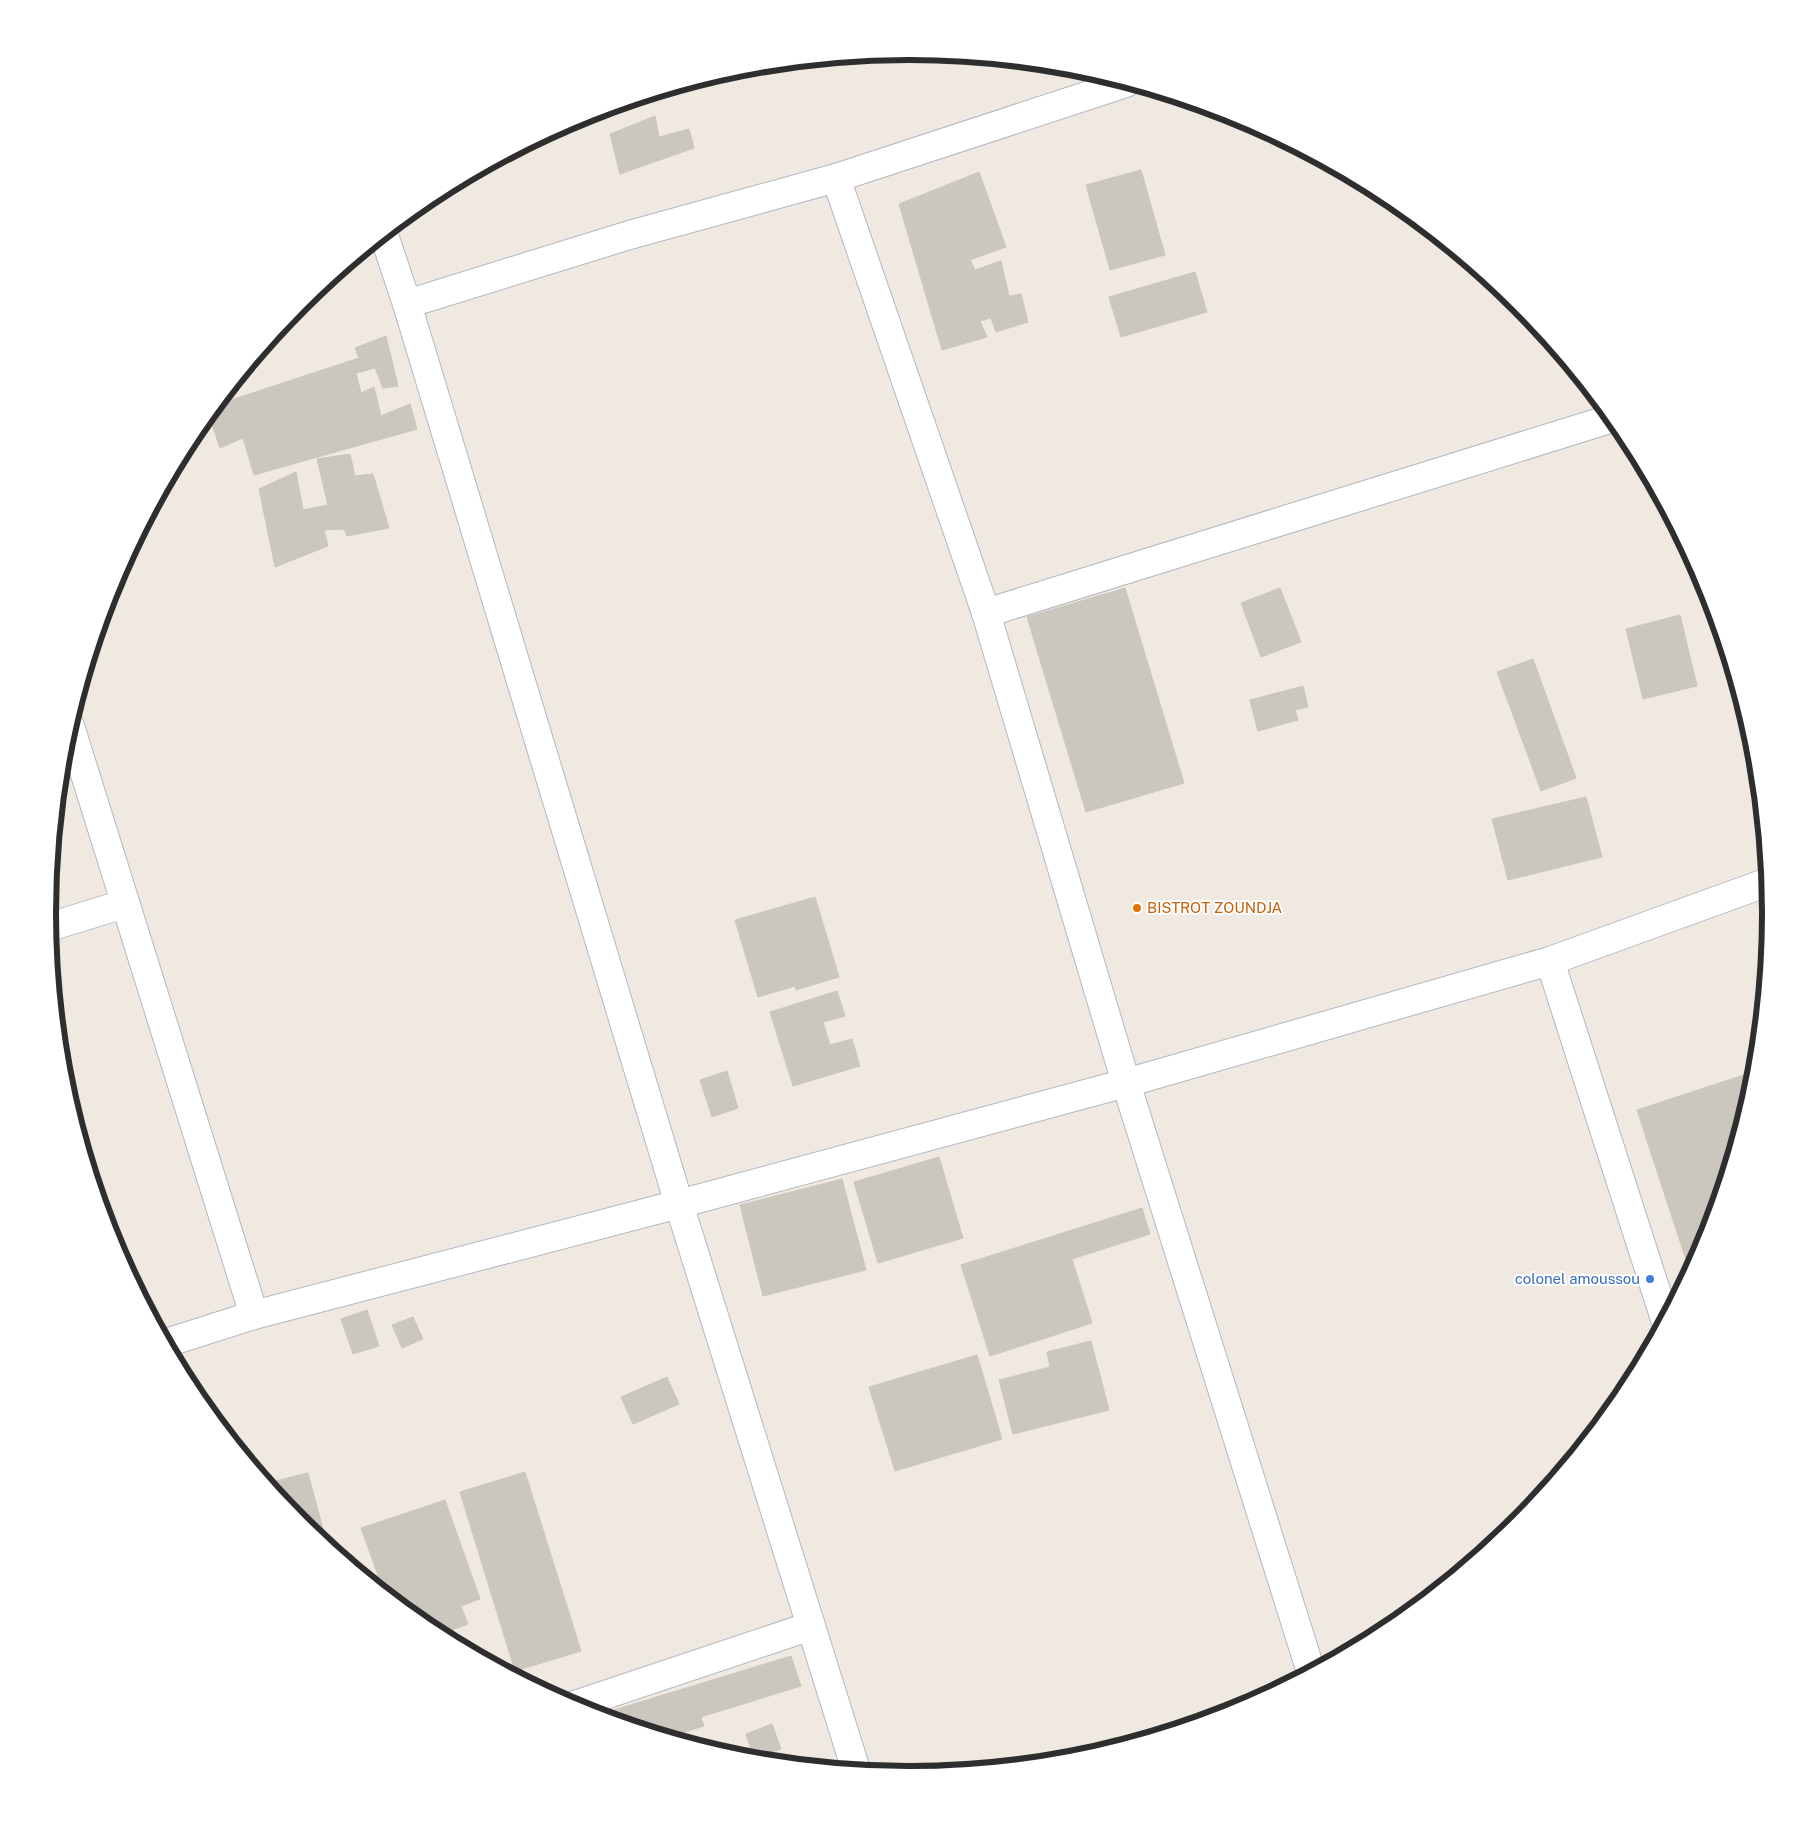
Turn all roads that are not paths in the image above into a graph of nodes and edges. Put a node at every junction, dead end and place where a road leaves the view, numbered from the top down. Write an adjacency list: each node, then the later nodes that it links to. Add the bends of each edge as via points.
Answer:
1 (1117, 86): 2 (street)
2 (836, 178): 4 (street, via 626,236); 6 (street)
3 (386, 240): 4 (street)
4 (407, 304): 13 (street)
5 (1605, 420): 6 (street)
6 (986, 613): 12 (street)
7 (74, 741): 9 (street)
8 (1762, 884): 11 (street)
9 (124, 904): 10 (street); 15 (street)
10 (56, 925)
11 (1550, 961): 12 (street); 14 (street)
12 (1126, 1082): 13 (street); 18 (street)
13 (679, 1204): 15 (street); 17 (street)
14 (1665, 1309)
15 (254, 1314): 16 (street)
16 (172, 1341)
17 (811, 1626): 19 (street); 20 (street)
18 (1309, 1667)
19 (583, 1702)
20 (854, 1765)

